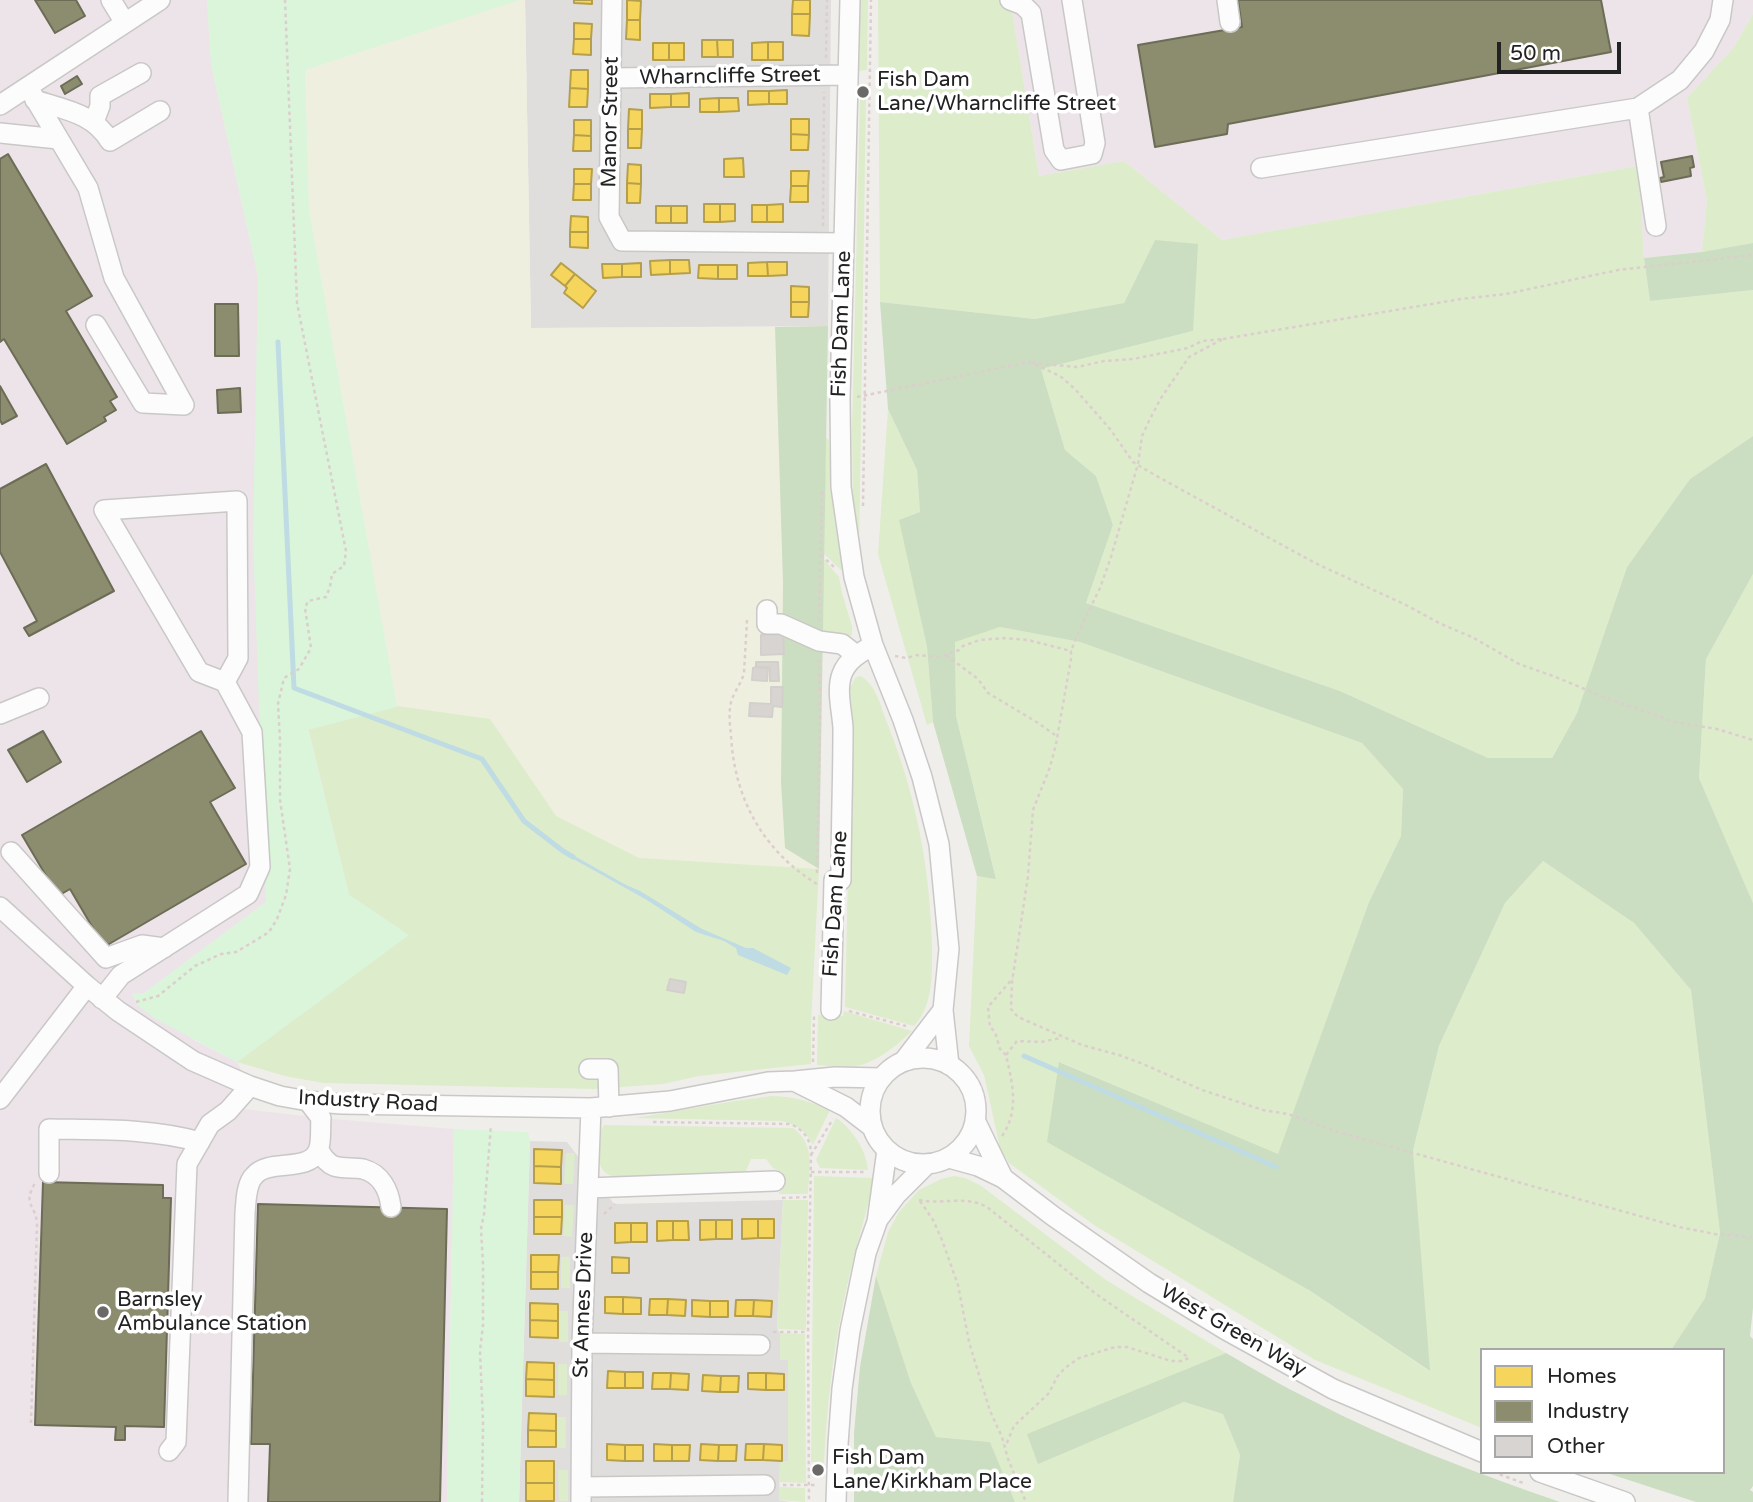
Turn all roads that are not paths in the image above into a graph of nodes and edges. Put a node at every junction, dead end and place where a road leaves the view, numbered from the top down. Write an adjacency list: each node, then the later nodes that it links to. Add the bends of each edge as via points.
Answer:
1 (111, 0): 10 (street)
2 (160, 0): 10 (street)
3 (612, 0): 13 (street, Manor Street)
4 (850, 0): 12 (street, Fish Dam Lane)
5 (1010, 0): 6 (street, via 1031,13 1054,150 1061,160 1092,154 1095,143)
6 (1072, 0)
7 (1227, 0): 9 (street)
8 (1723, 0): 16 (street, via 1720,20 1704,51 1680,80)
9 (1230, 22)
10 (125, 23): 14 (street)
11 (141, 73): 18 (street, via 100,96)
12 (848, 75): 13 (street, Wharncliffe Street); 23 (street, Fish Dam Lane)
13 (612, 78): 23 (street, Manor Street, via 609,217 622,241)
14 (32, 94): 15 (street); 18 (street); 20 (street)
15 (0, 106)
16 (1638, 108): 21 (street); 22 (street)
17 (160, 111): 18 (street, via 110,141)
18 (94, 122)
19 (0, 133): 20 (street)
20 (58, 139): 24 (street, via 88,188 114,278 184,405 144,403)
21 (1261, 168)
22 (1656, 226)
23 (844, 243): 26 (street, Fish Dam Lane, via 841,487)
24 (96, 325)
25 (767, 610): 26 (street, via 767,624 781,624 819,641)
26 (869, 653): 34 (street, Fish Dam Lane, via 845,668 840,684 841,880 834,880); 35 (street, Fish Dam Lane, via 903,720 939,845 948,949)
27 (225, 682): 27 (street, via 199,672 104,510 237,501 238,658); 32 (street, via 253,732 260,867 248,894)
28 (38, 698): 29 (street)
29 (0, 713)
30 (11, 852): 32 (street, via 106,958 142,945)
31 (0, 907): 33 (street, Industry Road)
32 (164, 948): 33 (street)
33 (95, 992): 41 (street, Industry Road, via 193,1061); 42 (street)
34 (831, 1010)
35 (943, 1010): 36 (street); 37 (street, Fish Dam Lane)
36 (903, 1062): 37 (street, via 926,1058); 39 (street)
37 (956, 1063): 47 (street)
38 (589, 1069): 45 (street, St Annes Drive, via 608,1069)
39 (881, 1078): 40 (street, Industry Road); 48 (street, via 870,1101)
40 (804, 1080): 45 (street, Industry Road); 48 (street)
41 (250, 1086): 43 (street, Industry Road); 49 (street, via 209,1124)
42 (0, 1099)
43 (307, 1101): 44 (street, Industry Road); 46 (street)
44 (341, 1104): 45 (street, Industry Road); 46 (street)
45 (600, 1107): 57 (street, St Annes Drive)
46 (321, 1118): 50 (street)
47 (981, 1119): 52 (street); 55 (street, West Green Way)
48 (872, 1128): 51 (street)
49 (200, 1142): 54 (street, via 129,1131 49,1129); 62 (street, via 187,1164 176,1442)
50 (319, 1150): 58 (street, via 335,1166 375,1174 387,1189); 67 (street, via 298,1164 263,1169 253,1176 247,1192)
51 (887, 1150): 53 (street, via 905,1161); 59 (street)
52 (948, 1158): 53 (street); 55 (street, West Green Way)
53 (927, 1164): 59 (street)
54 (49, 1173)
55 (1003, 1178): 63 (street, West Green Way, via 1149,1283 1226,1330 1333,1389)
56 (766, 1182): 57 (street)
57 (588, 1188): 60 (street, St Annes Drive)
58 (391, 1207)
59 (877, 1222): 68 (street, via 850,1331)
60 (582, 1343): 61 (street); 66 (street, St Annes Drive)
61 (760, 1345)
62 (169, 1451)
63 (1480, 1451)
64 (1546, 1474): 69 (street)
65 (765, 1485): 66 (street)
66 (581, 1494)
67 (238, 1502)
68 (836, 1502)
69 (1625, 1502)

